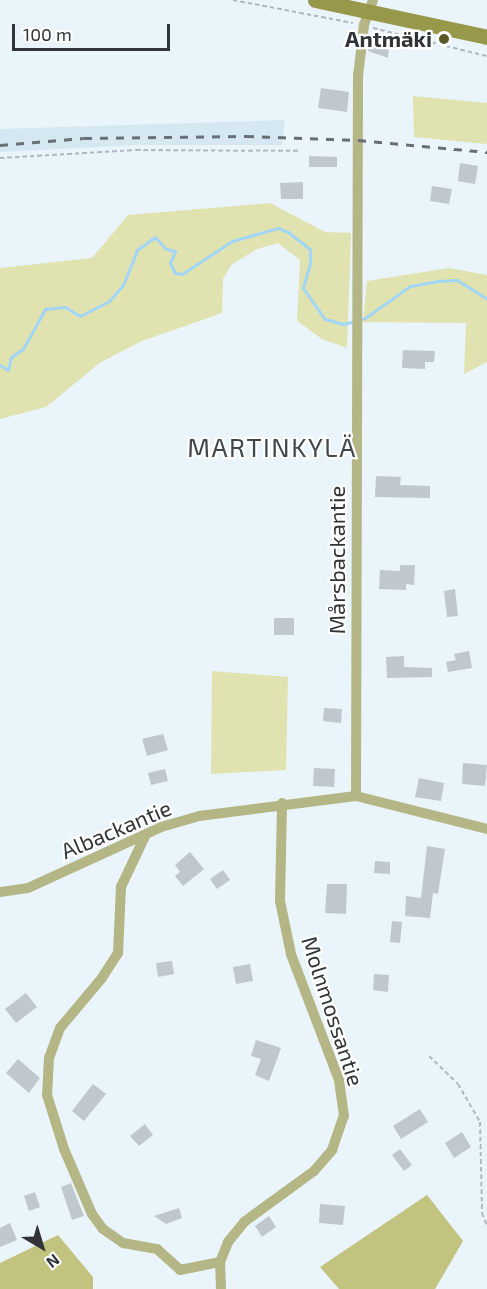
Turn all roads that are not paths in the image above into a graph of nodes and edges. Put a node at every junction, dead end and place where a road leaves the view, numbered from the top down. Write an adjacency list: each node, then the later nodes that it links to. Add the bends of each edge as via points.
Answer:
1 (315, 0): 2 (street)
2 (371, 6): 3 (street); 4 (street, Mårsbackantie, via 364,25 358,76)
3 (487, 37)
4 (356, 796): 5 (street, Albackantie); 6 (street)
5 (282, 803): 7 (street, Albackantie, via 199,816); 9 (street, Molnmossantie, via 282,912 291,954 339,1080 344,1116 332,1150 315,1171 244,1222 228,1242)
6 (487, 829)
7 (146, 834): 8 (street, Albackantie, via 28,888); 9 (street, via 121,887 118,953 60,1028 49,1058 47,1095 82,1192 92,1214 108,1234 123,1243 157,1249 180,1270)
8 (0, 892)
9 (220, 1262): 10 (street, Molnmossantie)
10 (221, 1289)

